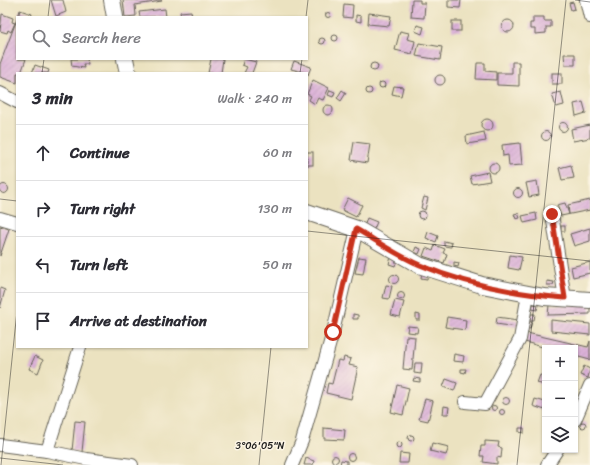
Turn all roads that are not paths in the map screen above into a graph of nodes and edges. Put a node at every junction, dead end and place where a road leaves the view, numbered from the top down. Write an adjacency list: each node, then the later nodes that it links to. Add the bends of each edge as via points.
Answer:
1 (112, 0): 3 (street)
2 (586, 0): 4 (street)
3 (115, 16)
4 (590, 17)
5 (125, 60): 6 (street)
6 (128, 72)
7 (0, 93): 8 (street)
8 (16, 101)
9 (308, 212): 13 (street)
10 (552, 214): 15 (street)
11 (0, 218): 12 (street)
12 (16, 223)
13 (356, 229): 14 (street, via 420,265 482,285); 25 (street, via 333,332 302,441)
14 (528, 294): 15 (street); 19 (street, via 520,339 485,404)
15 (565, 298): 16 (street)
16 (590, 300)
17 (80, 348): 22 (street)
18 (590, 385): 20 (street)
19 (465, 402)
20 (576, 417)
21 (0, 445): 22 (street)
22 (47, 451): 24 (street)
23 (555, 453): 26 (street)
24 (132, 465)
25 (292, 465)
26 (547, 465)

